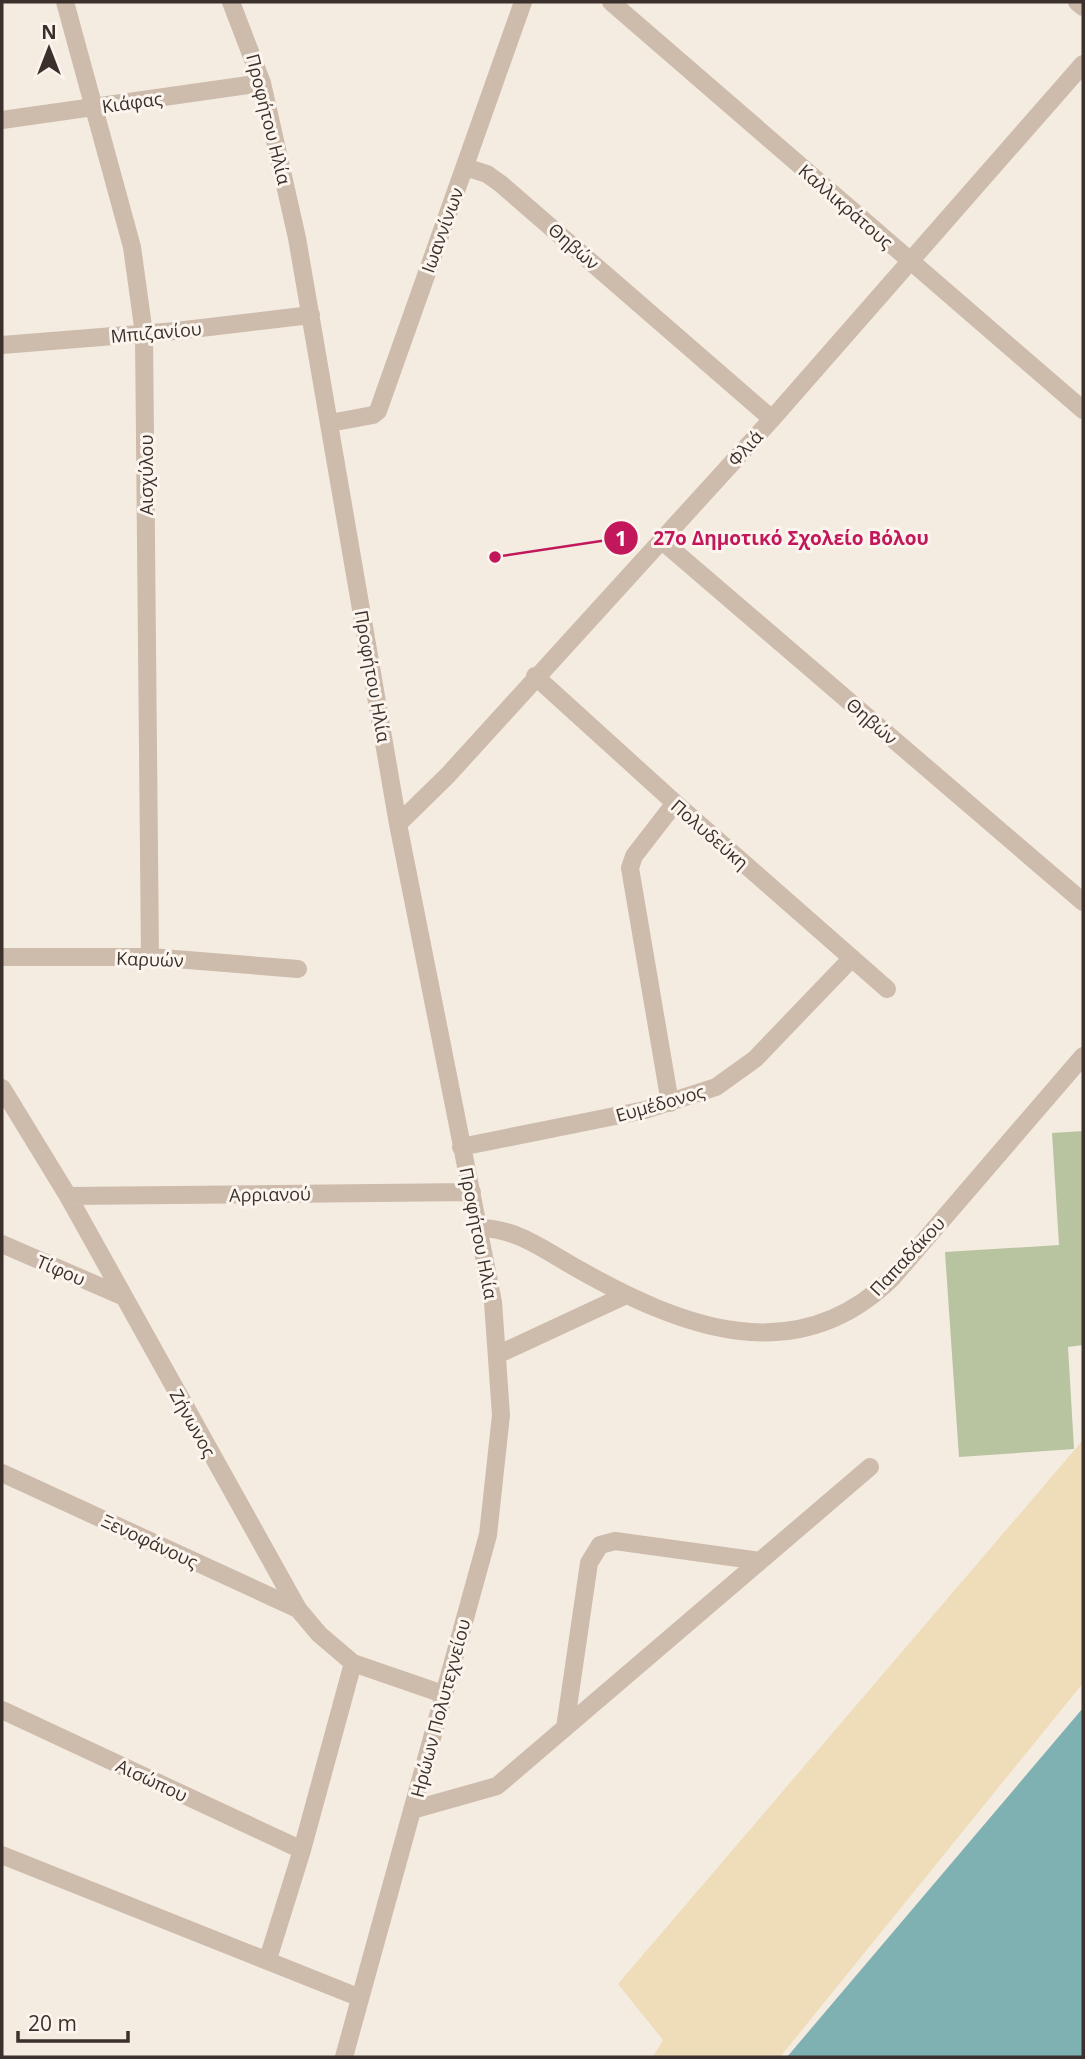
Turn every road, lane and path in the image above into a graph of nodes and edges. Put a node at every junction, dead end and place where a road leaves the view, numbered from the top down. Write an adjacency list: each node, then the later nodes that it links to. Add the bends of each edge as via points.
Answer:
1 (65, 2): 9 (street, Αισχύλου)
2 (232, 2): 8 (street, Προφήτου Ηλία)
3 (523, 2): 11 (street, Ιωαννίνων)
4 (611, 2): 12 (street, Καλλικράτους)
5 (1077, 2): 6 (street)
6 (1083, 7)
7 (1083, 64): 12 (street, Φλιά)
8 (262, 83): 9 (street, Κιάφας); 13 (street, Προφήτου Ηλία)
9 (92, 108): 10 (street, Κιάφας); 14 (street, Αισχύλου, via 132,247)
10 (2, 120)
11 (465, 167): 17 (street, Θηβών, via 501,184); 18 (street, Ιωαννίνων, via 378,411)
12 (910, 261): 16 (street, Καλλικράτους); 17 (street, Φλιά)
13 (311, 315): 14 (street, Μπιζανίου); 18 (street, Προφήτου Ηλία)
14 (144, 334): 15 (street, Μπιζανίου); 25 (street, Αισχύλου)
15 (2, 345)
16 (1083, 410)
17 (772, 419): 19 (street, Φλιά)
18 (330, 423): 22 (street, Προφήτου Ηλία)
19 (661, 540): 20 (street, Φλιά); 23 (street, Θηβών)
20 (535, 676): 21 (street, Πολυδεύκη); 22 (street, Φλιά)
21 (675, 803): 26 (street, Πολυδεύκη); 31 (street, via 630,869)
22 (398, 824): 32 (street, Προφήτου Ηλία)
23 (1083, 902)
24 (2, 957): 25 (street, Καρυών)
25 (150, 957): 27 (street, Καρυών)
26 (852, 958): 28 (street, Πολυδεύκη); 31 (street, Ευμέδονος, via 737,1074 716,1087)
27 (299, 969)
28 (887, 989)
29 (1083, 1056): 37 (street, Παπαδάκου, via 893,1277 833,1320 779,1333 730,1330 672,1316)
30 (2, 1088): 34 (street, Ζήνωνος)
31 (670, 1103): 32 (street, Ευμέδονος)
32 (461, 1147): 33 (street, Προφήτου Ηλία)
33 (472, 1192): 34 (street, Αρριανού); 35 (street, Προφήτου Ηλία)
34 (68, 1196): 38 (street, Ζήνωνος)
35 (480, 1228): 37 (street, Παπαδάκου, via 514,1234); 39 (street, Προφήτου Ηλία)
36 (2, 1244): 38 (street, Τίφου)
37 (625, 1295): 39 (street)
38 (121, 1296): 43 (street, Ζήνωνος)
39 (499, 1354): 45 (street, Ηρώων Πολυτεχνείου, via 501,1415 488,1535)
40 (870, 1467): 42 (street)
41 (2, 1473): 43 (street, Ξενοφάνους)
42 (760, 1561): 47 (street); 47 (street, via 615,1541 600,1545 589,1563)
43 (298, 1609): 44 (street, Ζήνωνος)
44 (353, 1663): 45 (street, Ζήνωνος); 49 (street)
45 (443, 1694): 48 (street, Ηρώων Πολυτεχνείου)
46 (2, 1710): 49 (street, Αισώπου)
47 (565, 1728): 48 (street, via 497,1786)
48 (412, 1810): 52 (street, Ηρώων Πολυτεχνείου)
49 (302, 1850): 51 (street)
50 (2, 1855): 51 (street)
51 (268, 1959): 52 (street)
52 (358, 1997): 53 (street, Ηρώων Πολυτεχνείου)
53 (344, 2057)

